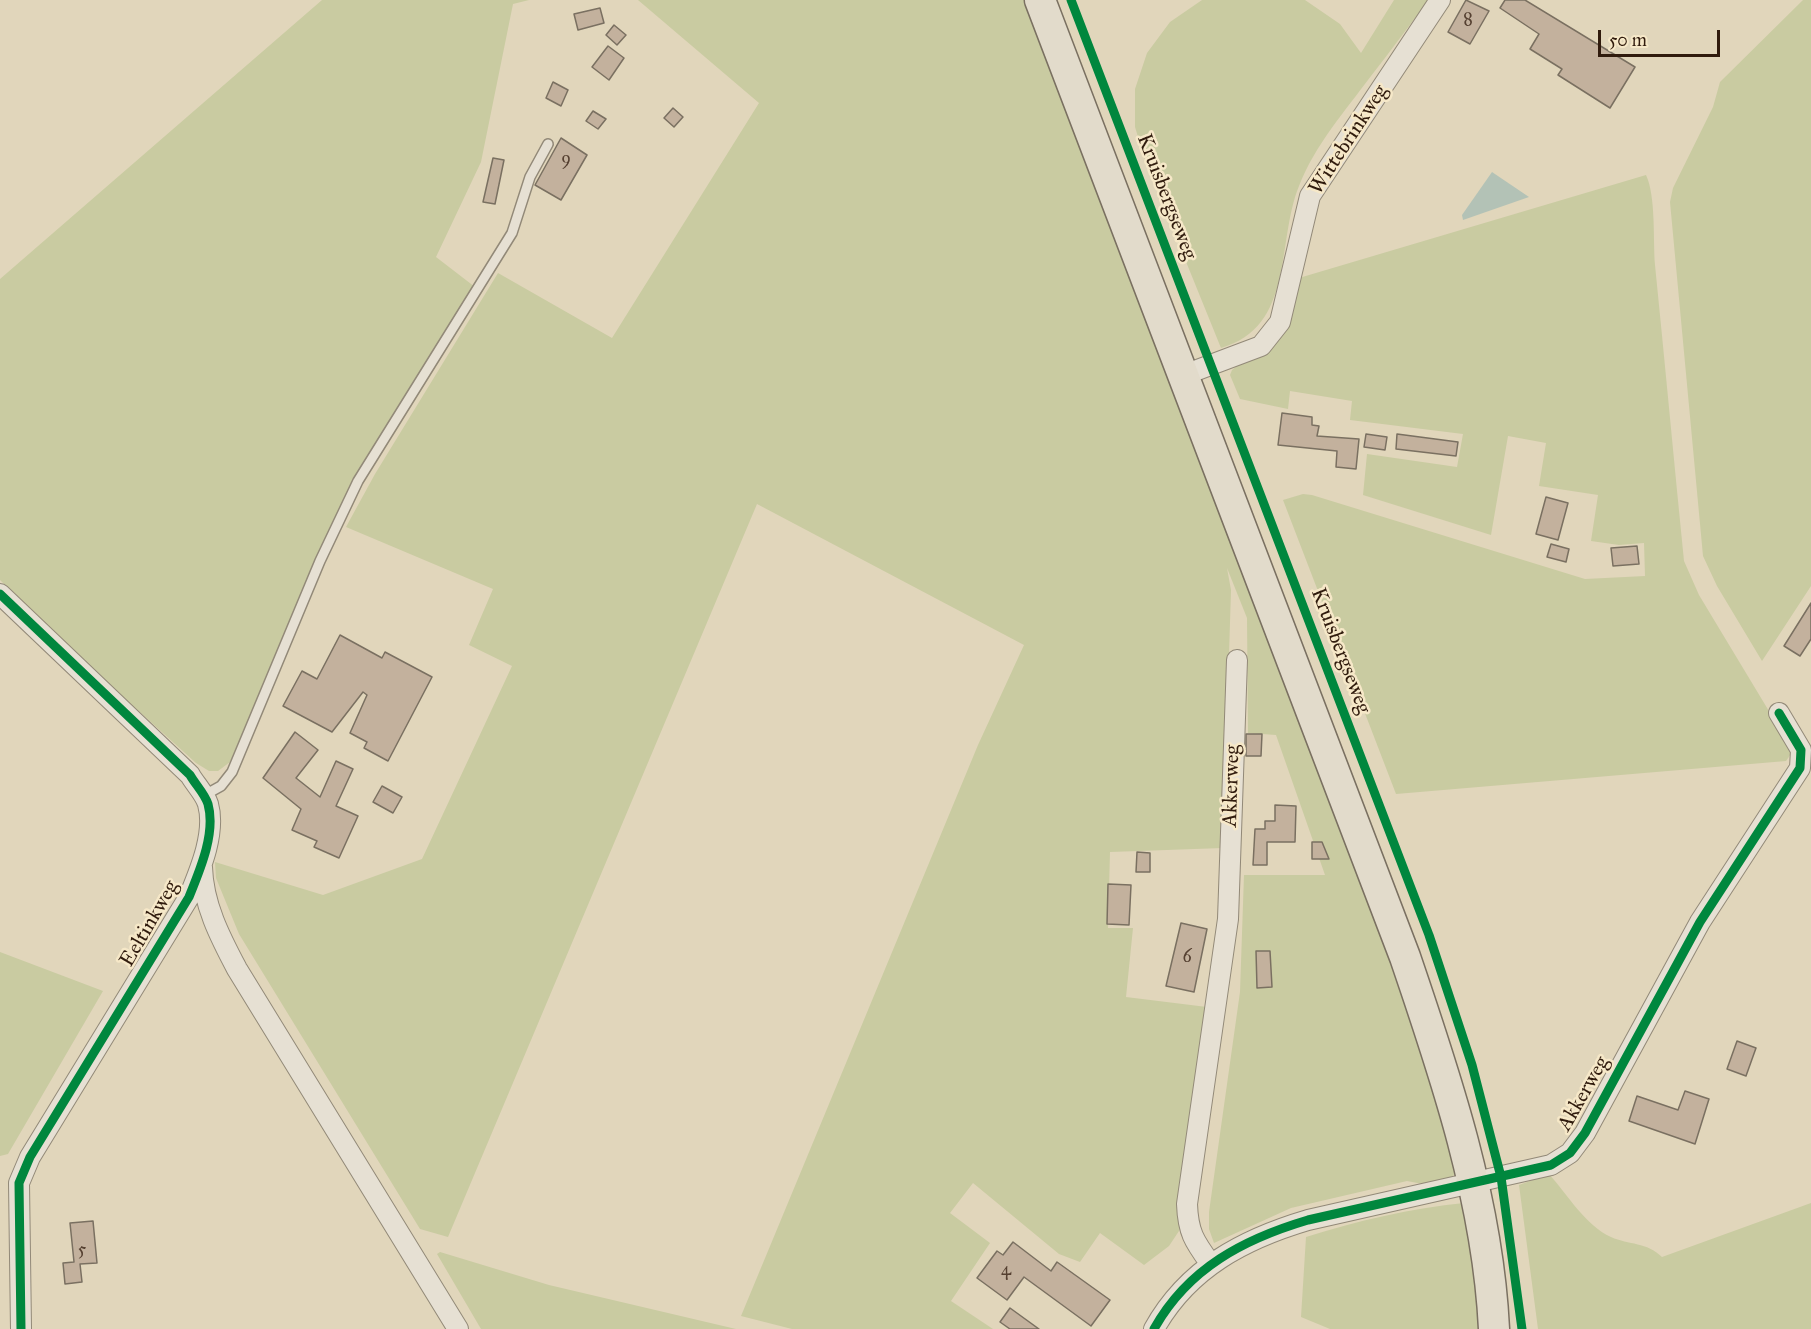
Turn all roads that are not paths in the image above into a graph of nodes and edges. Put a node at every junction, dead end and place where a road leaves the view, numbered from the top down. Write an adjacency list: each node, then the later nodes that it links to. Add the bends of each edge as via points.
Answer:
1 (1040, 0): 4 (main road)
2 (1440, 0): 4 (street, Wittebrinkweg, via 1310,196 1280,322 1262,346)
3 (548, 144): 8 (lane, via 530,177 512,233 358,481 320,561 232,772 221,786)
4 (1184, 375): 10 (main road, via 1405,957 1445,1074)
5 (0, 594): 8 (street, Eeltinkweg, via 190,776)
6 (1237, 660): 11 (street, Akkerweg, via 1228,919 1187,1204 1188,1226)
7 (1779, 712): 10 (street, Akkerweg, via 1801,750 1800,768 1701,922 1585,1133 1570,1153 1551,1165)
8 (203, 796): 9 (street, Eeltinkweg, via 208,803 209,823)
9 (202, 865): 12 (street, Eeltinkweg, via 189,897 30,1157 19,1183); 13 (street, via 202,883 217,931 237,969)
10 (1472, 1183): 11 (street, Akkerweg, via 1282,1228); 15 (main road)
11 (1210, 1263): 14 (street, Akkerweg, via 1164,1311)
12 (21, 1329)
13 (458, 1329)
14 (1154, 1329)
15 (1494, 1329)

